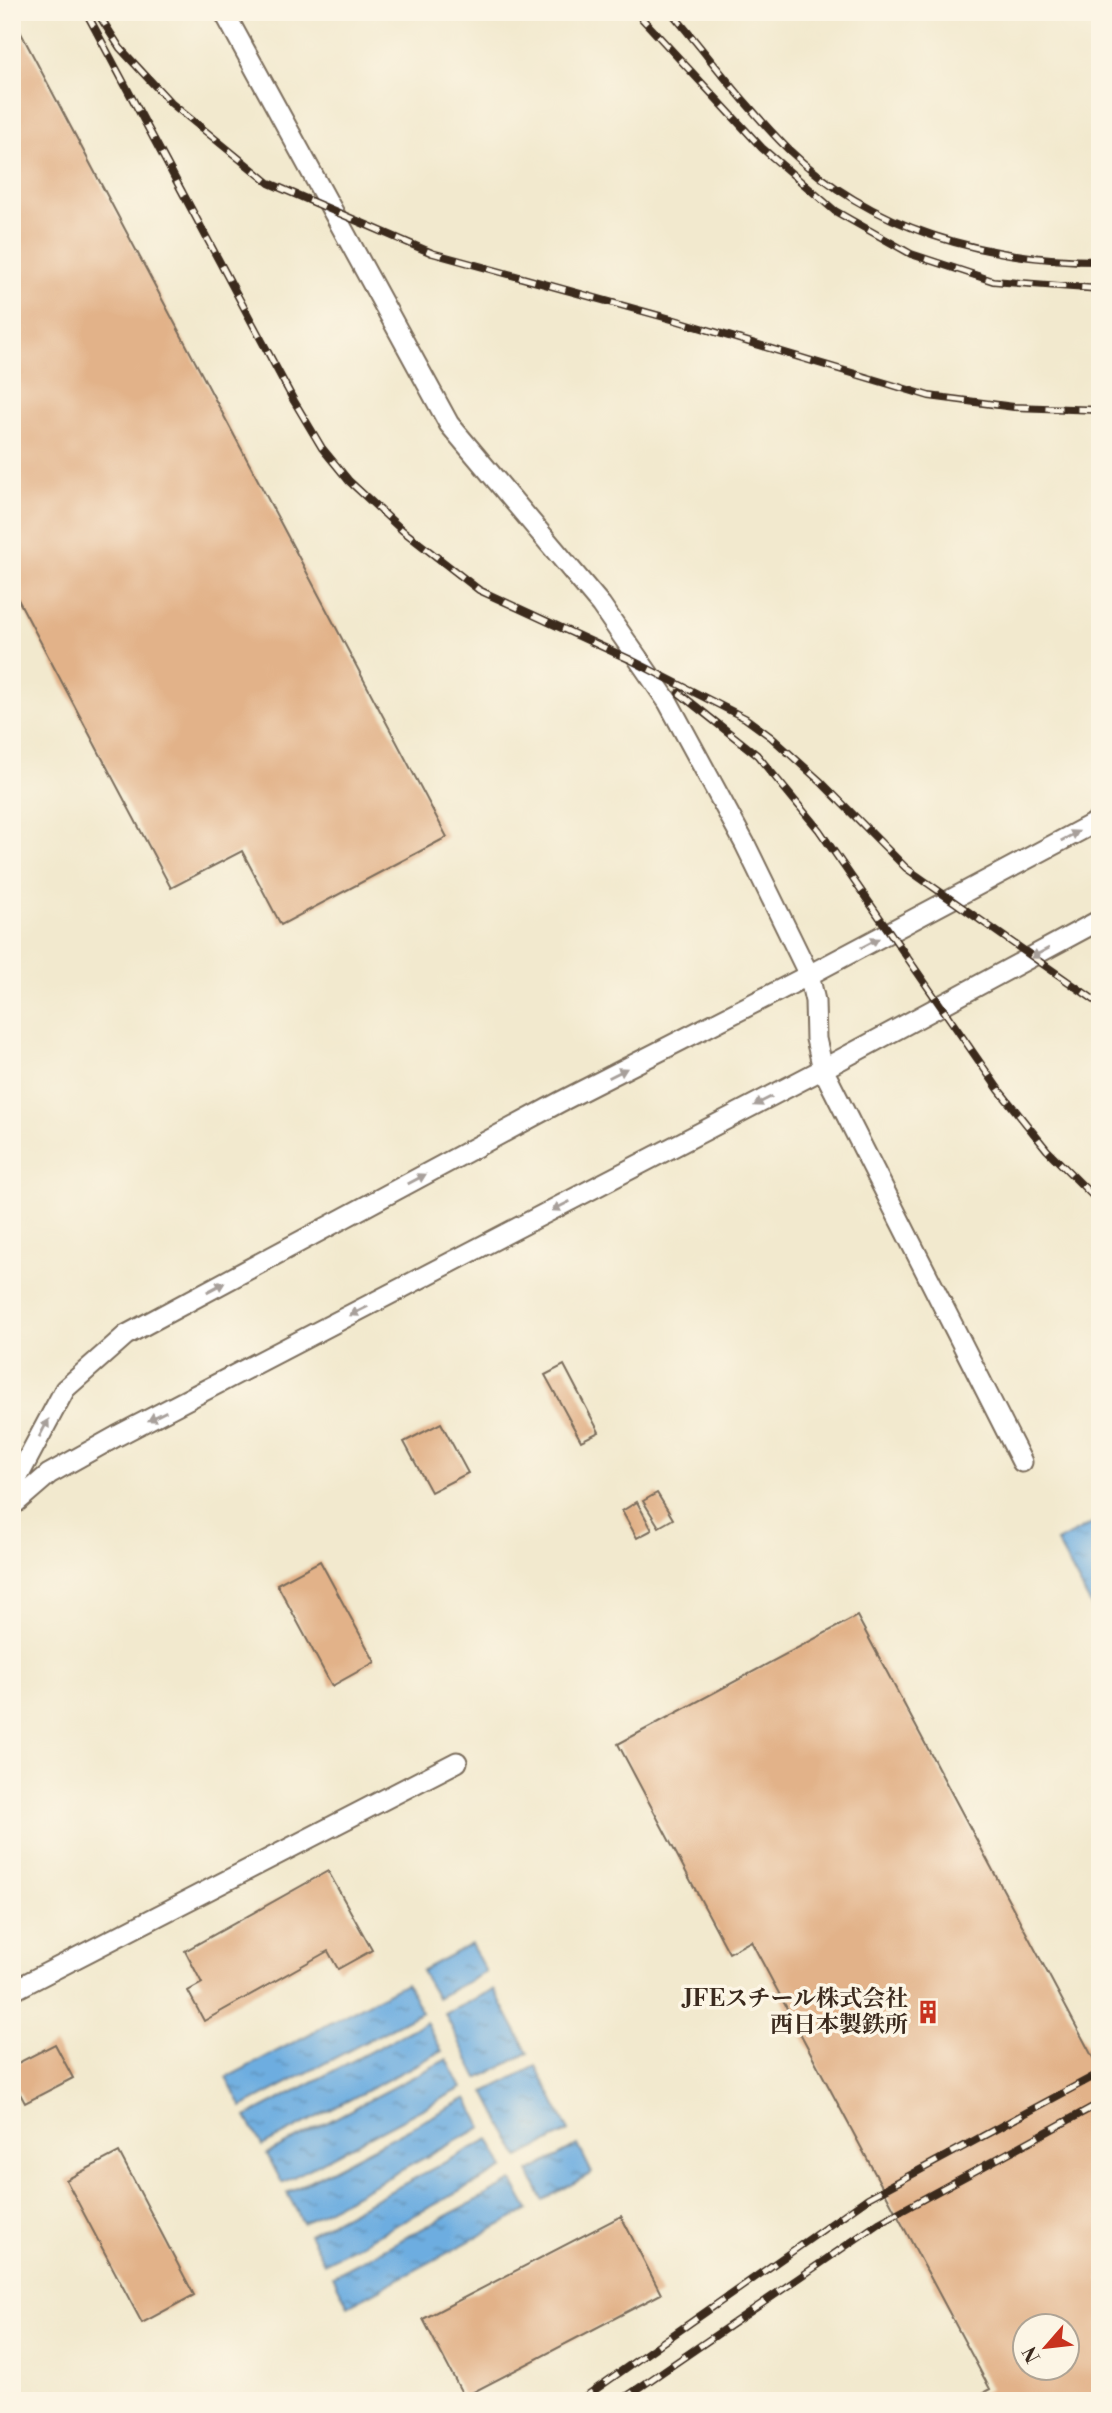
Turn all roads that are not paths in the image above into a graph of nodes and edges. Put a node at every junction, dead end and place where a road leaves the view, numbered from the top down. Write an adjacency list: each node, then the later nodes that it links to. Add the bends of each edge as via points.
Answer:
1 (224, 12): 4 (lane, via 449,424 631,645 668,702)
2 (1100, 820): 4 (lane, one-way to 2)
3 (1100, 920): 5 (lane, one-way to 5)
4 (810, 975): 5 (lane); 7 (lane, one-way to 4, via 65,1389 126,1335 560,1102)
5 (823, 1069): 6 (lane); 8 (lane, one-way to 8, via 117,1436 50,1474)
6 (1022, 1462)
7 (12, 1488)
8 (12, 1506)
9 (457, 1762): 10 (lane)
10 (12, 1991)

